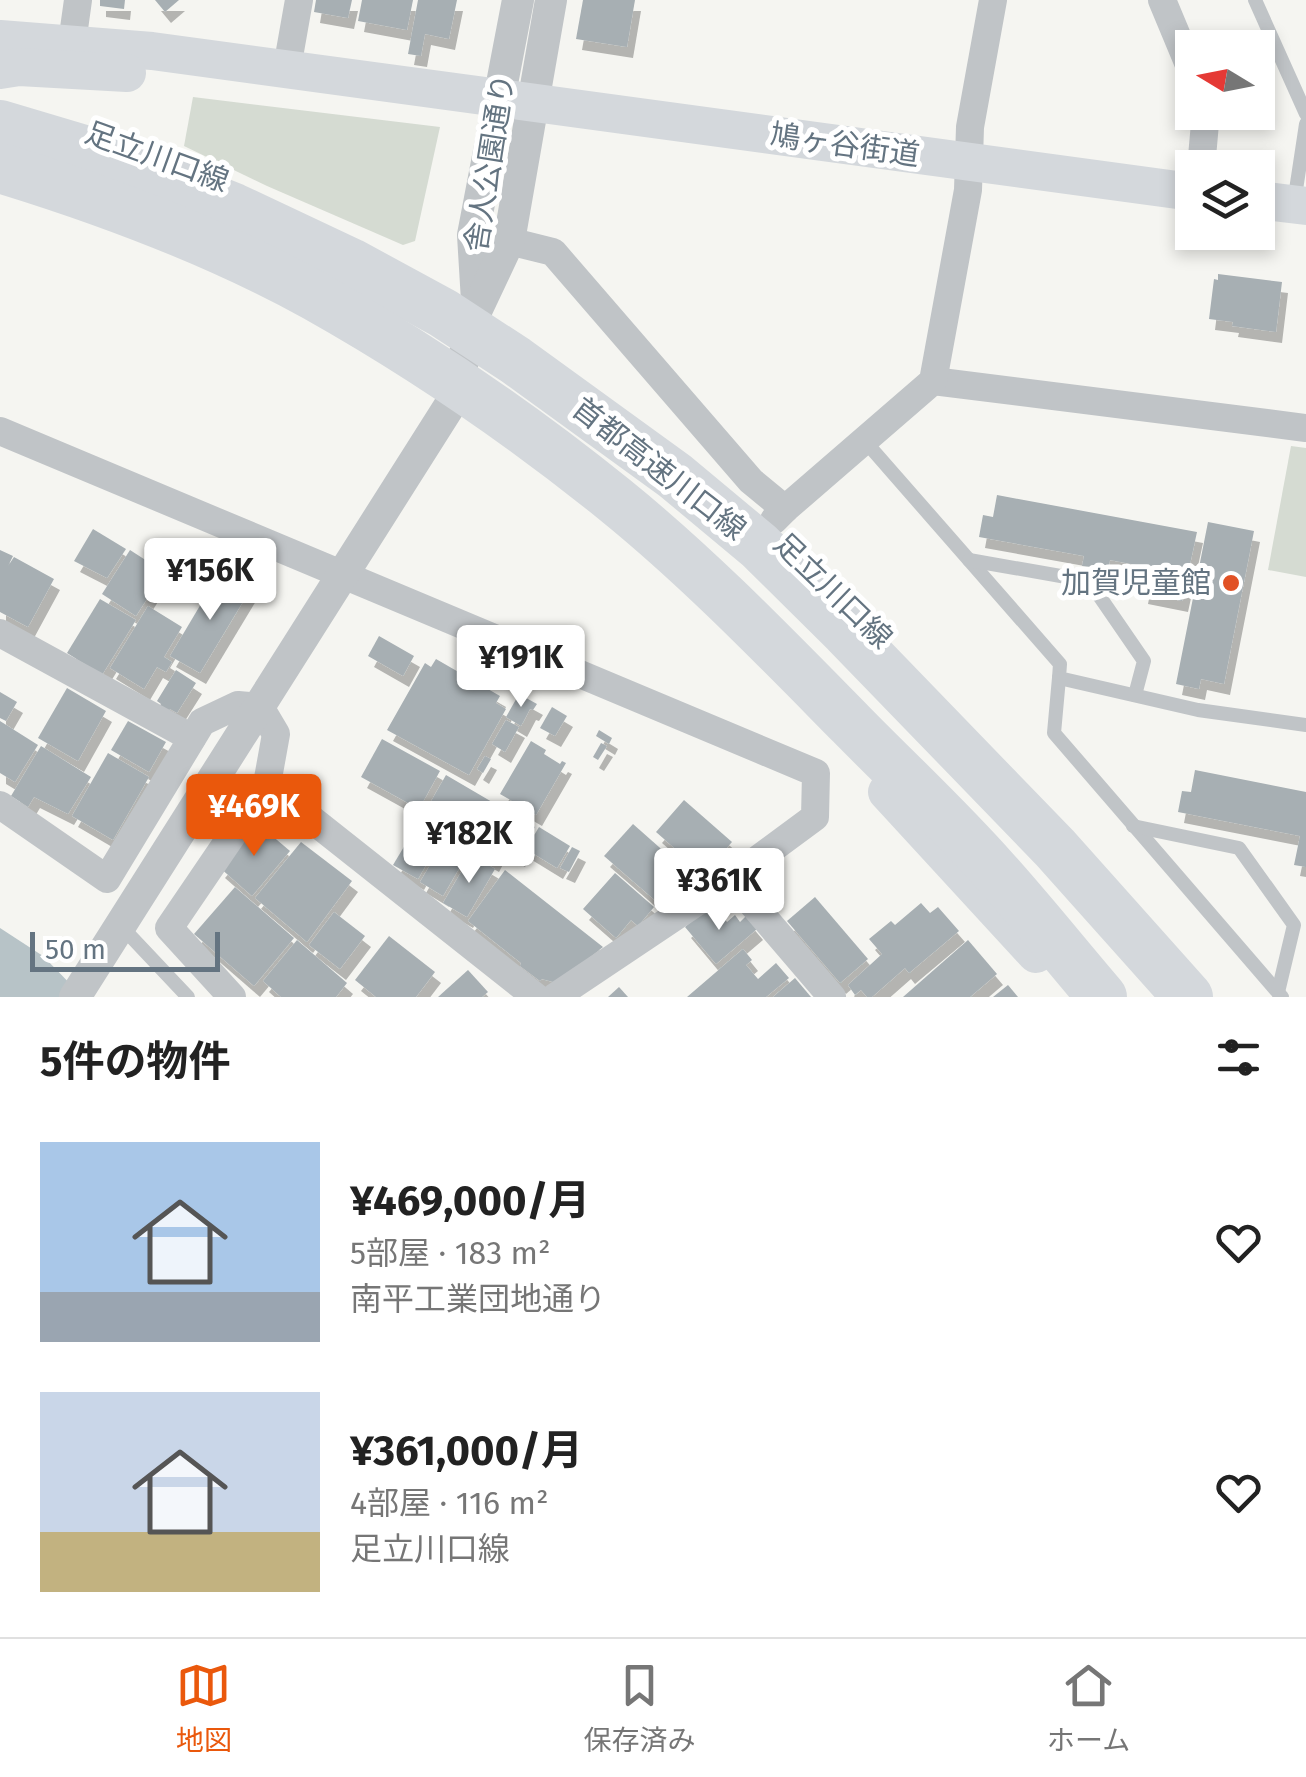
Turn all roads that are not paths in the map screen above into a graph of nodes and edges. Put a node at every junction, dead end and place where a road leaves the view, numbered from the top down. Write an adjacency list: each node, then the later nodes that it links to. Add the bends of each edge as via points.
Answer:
1 (78, 0): 10 (street)
2 (298, 0): 11 (street)
3 (518, 0): 13 (street, 舎人公園通り)
4 (551, 0): 13 (street, 舎人公園通り)
5 (993, 0): 18 (street, via 970,126)
6 (1162, 0): 8 (street)
7 (1255, 0): 15 (lane)
8 (1175, 31)
9 (0, 39): 10 (main road, 鳩ヶ谷街道)
10 (72, 43): 11 (main road, 鳩ヶ谷街道)
11 (287, 68): 13 (main road, 鳩ヶ谷街道)
12 (0, 70): 13 (main road, 鳩ヶ谷街道)
13 (515, 101): 18 (main road, 鳩ヶ谷街道); 23 (street, 舎人公園通り); 24 (street, 舎人公園通り, via 473,235)
14 (0, 105): 24 (main road, 足立川口線, via 102,135 252,193)
15 (1306, 114)
16 (1306, 124): 22 (lane)
17 (0, 125): 54 (highway, 首都高速川口線, via 104,156 350,262 486,341 675,476 846,632)
18 (970, 162): 21 (main road, 鳩ヶ谷街道); 25 (street)
19 (0, 168): 53 (highway, 首都高速川口線, via 83,193 296,286 518,426 616,501 793,665 992,868)
20 (0, 187): 26 (main road, via 208,264 359,342)
21 (1175, 190)
22 (1286, 204)
23 (508, 241): 24 (street, 舎人公園通り); 30 (street, via 553,252 752,481)
24 (477, 309): 26 (street); 30 (main road, 足立川口線)
25 (934, 382): 27 (street); 29 (street)
26 (452, 402): 32 (street); 52 (main road, via 627,533 704,605 822,721)
27 (1306, 428)
28 (0, 432): 32 (street)
29 (864, 440): 30 (street); 31 (lane)
30 (776, 518): 44 (main road, 足立川口線)
31 (969, 560): 34 (lane, via 1060,664); 35 (lane, via 1089,581 1144,660)
32 (344, 574): 36 (street); 42 (street, via 816,774 816,817)
33 (0, 633): 38 (street)
34 (1059, 678): 35 (lane); 41 (lane, via 1054,733)
35 (1136, 696): 37 (lane)
36 (260, 707): 38 (street, via 238,704 202,722); 39 (street, via 276,734); 43 (street)
37 (1306, 726)
38 (192, 738): 40 (street, via 107,879)
39 (267, 784): 48 (street, via 168,928); 49 (street)
40 (0, 805)
41 (1132, 826): 45 (lane); 45 (lane, via 1239,848 1294,925)
42 (731, 880): 50 (street); 51 (street)
43 (118, 931): 46 (street); 47 (lane)
44 (1161, 940): 55 (highway); 56 (main road, 足立川口線)
45 (1280, 995)
46 (75, 997)
47 (188, 997)
48 (232, 997)
49 (536, 997)
50 (555, 997)
51 (832, 997)
52 (1074, 997)
53 (1102, 997)
54 (1188, 997)
55 (1196, 997)
56 (1212, 997)

